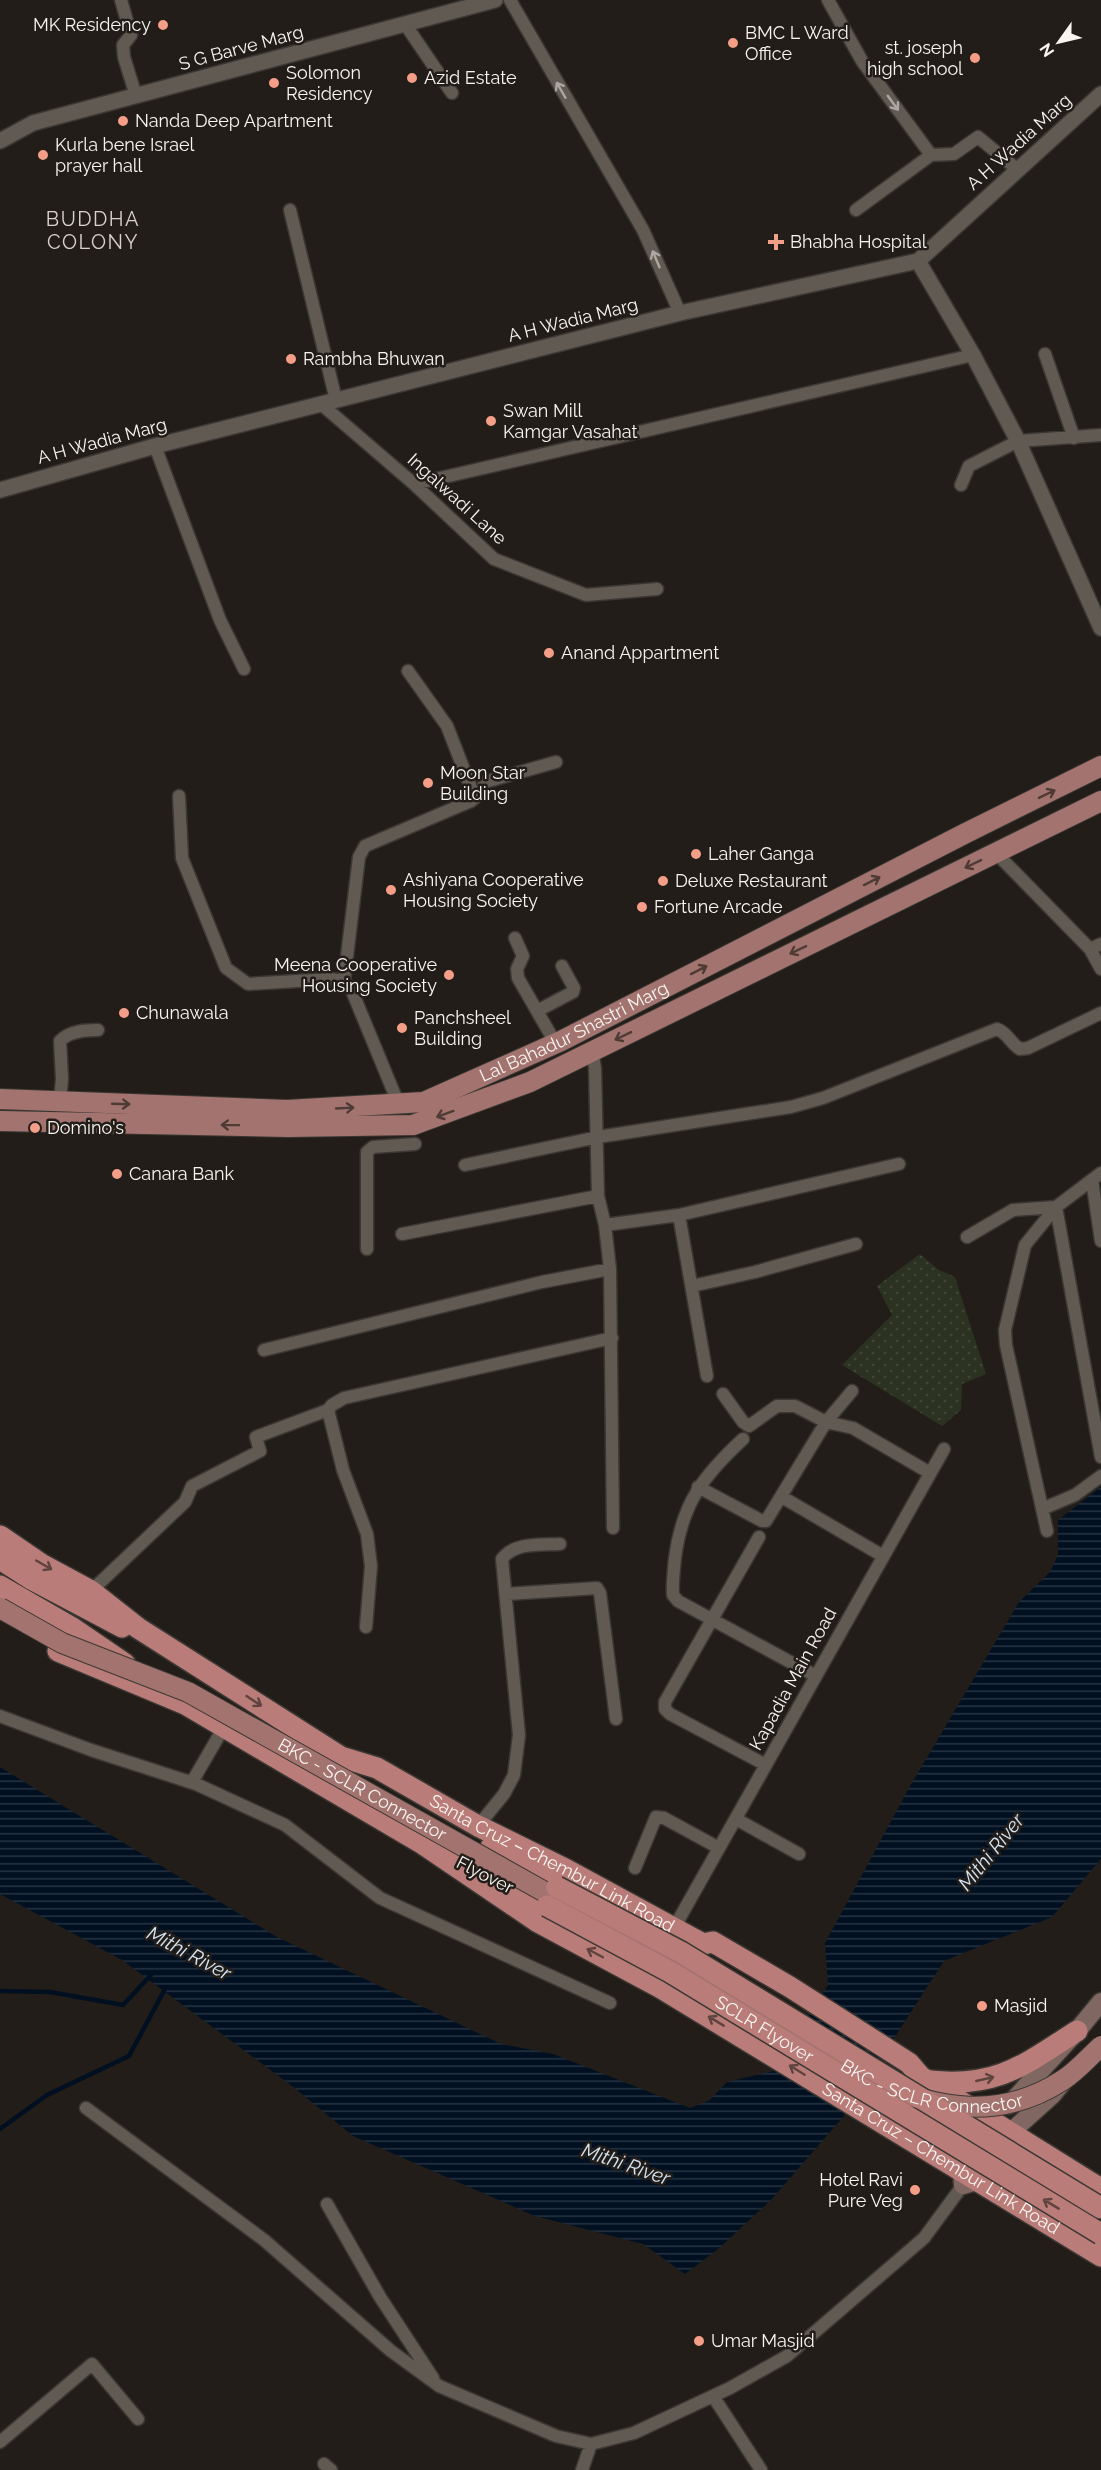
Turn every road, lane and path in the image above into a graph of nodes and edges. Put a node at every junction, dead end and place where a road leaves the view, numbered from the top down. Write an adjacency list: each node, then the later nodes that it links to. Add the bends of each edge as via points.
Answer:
1 (121, 0): 8 (street, via 131,35 123,45 124,57)
2 (495, 0): 5 (street, S G Barve Marg)
3 (510, 0): 15 (street, one-way to 3, via 643,230)
4 (828, 0): 10 (street, one-way to 10, via 862,61)
5 (405, 24): 6 (street); 8 (street, S G Barve Marg)
6 (452, 93)
7 (1101, 94): 11 (street, A H Wadia Marg)
8 (136, 96): 9 (street, S G Barve Marg, via 33,123)
9 (0, 141)
10 (931, 155): 11 (street, via 954,154 978,138); 13 (street)
11 (1018, 170): 14 (street, A H Wadia Marg)
12 (290, 210): 18 (street)
13 (856, 210)
14 (918, 261): 15 (street, A H Wadia Marg); 17 (street)
15 (680, 313): 18 (street, A H Wadia Marg)
16 (1045, 354): 20 (street)
17 (973, 355): 21 (street); 23 (street)
18 (329, 402): 22 (street, A H Wadia Marg); 23 (street, Ingalwadi Lane)
19 (1101, 435): 20 (street)
20 (1074, 438): 21 (street)
21 (1018, 441): 24 (street, via 969,466); 27 (street)
22 (155, 446): 25 (street, A H Wadia Marg); 28 (street, via 219,620)
23 (414, 484): 26 (street, Ingalwadi Lane, via 494,559 586,595)
24 (961, 484)
25 (0, 490)
26 (657, 589)
27 (1101, 628)
28 (244, 669)
29 (408, 671): 33 (street, via 447,726)
30 (556, 762): 33 (street, via 485,782)
31 (1101, 766): 44 (main road, Lal Bahadur Shastri Marg, one-way to 31)
32 (179, 796): 40 (street, via 182,858 226,968 249,984)
33 (475, 798): 40 (street, via 365,846 359,857)
34 (1101, 801): 35 (main road, Lal Bahadur Shastri Marg)
35 (996, 853): 37 (street); 45 (main road, Lal Bahadur Shastri Marg, one-way to 45)
36 (515, 938): 41 (street, via 523,956 518,978)
37 (1095, 947): 39 (street)
38 (562, 966): 41 (street, via 573,992)
39 (1101, 969)
40 (344, 981): 49 (street, via 352,991)
41 (537, 1011): 44 (street)
42 (1101, 1013): 53 (street, via 1028,1048 1015,1046 1006,1032 997,1029 791,1107)
43 (98, 1030): 47 (street, via 83,1030 60,1041)
44 (555, 1044): 49 (main road, Lal Bahadur Shastri Marg, via 424,1102)
45 (592, 1051): 52 (main road, Lal Bahadur Shastri Marg, one-way to 52, via 530,1082 413,1125); 53 (street)
46 (0, 1099): 47 (main road, Lal Bahadur Shastri Marg)
47 (60, 1101): 48 (main road, Lal Bahadur Shastri Marg)
48 (88, 1102): 49 (main road, Lal Bahadur Shastri Marg, one-way to 49, via 287,1110); 51 (main road)
49 (399, 1105)
50 (0, 1121): 51 (main road, Lal Bahadur Shastri Marg)
51 (86, 1123): 52 (main road, Lal Bahadur Shastri Marg, one-way to 51)
52 (393, 1126): 55 (street)
53 (598, 1137): 57 (street); 59 (street)
54 (415, 1144): 55 (street)
55 (388, 1146): 67 (street, via 369,1149 366,1156)
56 (899, 1164): 61 (street)
57 (465, 1165)
58 (1096, 1177): 60 (street); 65 (street)
59 (598, 1196): 62 (street); 63 (street)
60 (1056, 1206): 64 (street, via 1013,1210); 79 (street); 84 (street, via 1025,1245 1005,1330)
61 (679, 1215): 62 (street); 69 (street)
62 (605, 1225): 68 (street)
63 (402, 1234)
64 (967, 1237)
65 (1101, 1241)
66 (856, 1244): 69 (street)
67 (368, 1249)
68 (610, 1269): 70 (street); 71 (street)
69 (692, 1286): 72 (street)
70 (612, 1338): 75 (street, via 344,1398); 85 (street)
71 (264, 1350)
72 (707, 1376)
73 (852, 1391): 76 (street)
74 (723, 1394): 76 (street, via 749,1426 777,1406 785,1405)
75 (328, 1410): 94 (street, via 256,1437 260,1451 192,1486 186,1502); 98 (street, via 343,1470 367,1534 371,1566)
76 (826, 1422): 80 (street, via 853,1428); 83 (street)
77 (744, 1439): 82 (street)
78 (944, 1449): 80 (street, Kapadia Main Road)
79 (1101, 1457)
80 (930, 1473): 90 (street, Kapadia Main Road)
81 (1101, 1476): 84 (street, via 1075,1495)
82 (698, 1487): 83 (street, via 762,1521 770,1518); 97 (street, via 678,1534 673,1595)
83 (782, 1497): 90 (street)
84 (1042, 1509): 86 (street)
85 (613, 1528)
86 (1047, 1531)
87 (0, 1536): 94 (highway, Santa Cruz – Chembur Link Road, one-way to 94)
88 (759, 1537): 97 (street)
89 (561, 1544): 93 (street, via 508,1551 502,1559)
90 (883, 1556): 99 (street, Kapadia Main Road)
91 (0, 1559): 94 (highway)
92 (0, 1586): 100 (highway, via 71,1627)
93 (506, 1594): 102 (street, via 597,1588); 108 (street, via 519,1735 514,1775)
94 (86, 1599): 104 (highway, Santa Cruz – Chembur Link Road, one-way to 104, via 205,1669)
95 (0, 1608): 121 (main road, BKC - SCLR Connector, bridge, via 62,1643 188,1692 675,1962 884,2087 957,2106 980,2108 1010,2103 1065,2079)
96 (0, 1618): 100 (highway, Santa Cruz – Chembur Link Road, via 58,1651)
97 (712, 1618): 99 (street); 105 (street, via 665,1702 666,1709)
98 (366, 1627)
99 (816, 1676): 105 (street, Kapadia Main Road)
100 (185, 1704): 103 (highway, Santa Cruz – Chembur Link Road)
101 (0, 1716): 106 (street)
102 (616, 1719)
103 (224, 1727): 106 (street); 109 (highway, Santa Cruz – Chembur Link Road)
104 (341, 1757): 108 (highway, Santa Cruz – Chembur Link Road, via 377,1768); 128 (highway, Flyover, bridge, via 557,1887 681,1953)
105 (766, 1765): 107 (street, Kapadia Main Road)
106 (192, 1782): 118 (street, via 285,1825 380,1898)
107 (735, 1819): 110 (street, Kapadia Main Road); 111 (street)
108 (478, 1826): 114 (highway, Santa Cruz – Chembur Link Road)
109 (423, 1844): 113 (highway, Flyover); 116 (highway, Santa Cruz – Chembur Link Road, one-way to 109, via 538,1923)
110 (719, 1848): 112 (street, via 656,1817); 114 (street, Kapadia Main Road)
111 (799, 1854)
112 (635, 1868)
113 (547, 1906): 129 (highway, SCLR Flyover, one-way to 113, bridge, via 670,1972)
114 (674, 1928): 115 (highway, Santa Cruz – Chembur Link Road)
115 (703, 1944): 116 (highway); 122 (highway, Santa Cruz – Chembur Link Road, via 713,1942)
116 (674, 1996): 125 (highway, Santa Cruz – Chembur Link Road, one-way to 116)
117 (1101, 2002): 119 (main road)
118 (610, 2003)
119 (1077, 2031): 122 (highway, one-way to 119, via 951,2083 983,2081 1015,2068); 124 (main road)
120 (1101, 2035): 124 (main road, via 1052,2095)
121 (1101, 2046)
122 (915, 2073): 124 (highway, Santa Cruz – Chembur Link Road)
123 (86, 2108): 131 (street, via 264,2240 391,2351)
124 (1002, 2127): 125 (main road); 126 (highway, Santa Cruz – Chembur Link Road)
125 (967, 2179): 130 (highway, Santa Cruz – Chembur Link Road); 132 (street, via 924,2238 822,2328 787,2356)
126 (1101, 2189)
127 (327, 2204): 131 (street, via 380,2297)
128 (1101, 2208)
129 (1101, 2234)
130 (1101, 2256)
131 (439, 2386): 135 (street, via 556,2436)
132 (713, 2396): 135 (street, via 634,2433); 137 (street)
133 (138, 2419): 134 (street, via 92,2364)
134 (0, 2442)
135 (591, 2444): 136 (street)
136 (582, 2470)
137 (761, 2470)

